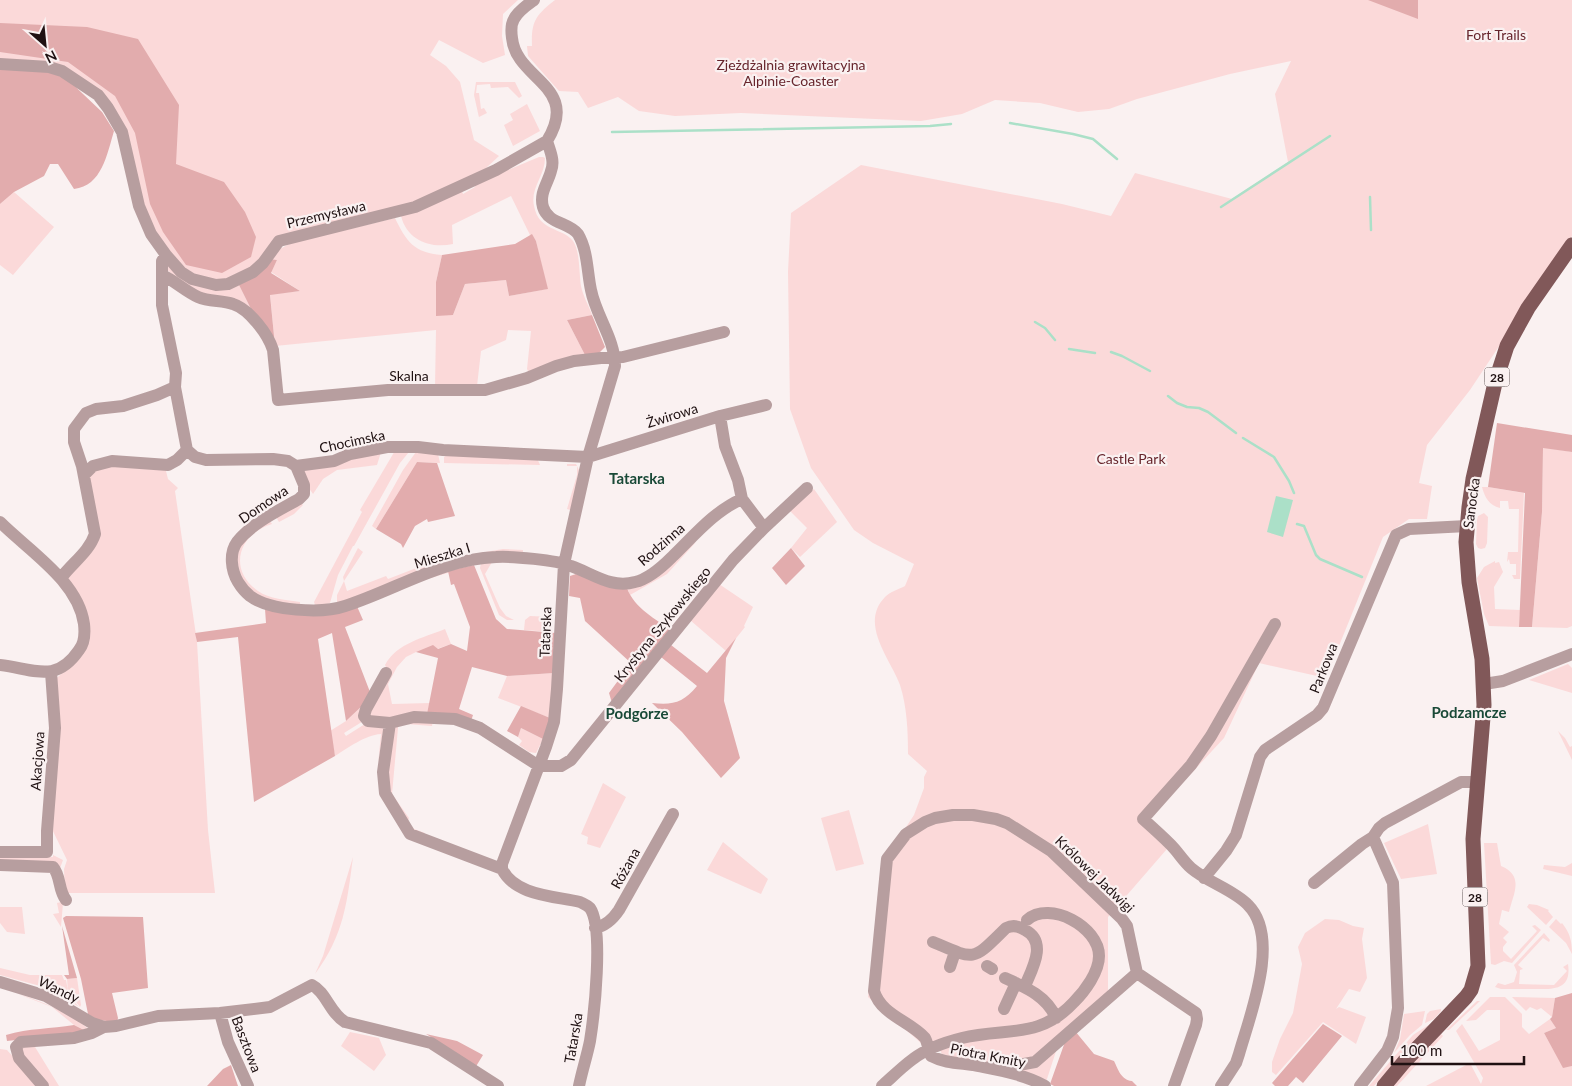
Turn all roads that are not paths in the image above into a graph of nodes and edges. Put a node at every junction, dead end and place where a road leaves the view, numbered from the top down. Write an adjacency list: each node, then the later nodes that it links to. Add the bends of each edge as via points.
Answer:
1 (534, 0): 3 (street, via 518,13 512,36 521,60 552,94 556,117)
2 (0, 64): 5 (street, Przemysława, via 49,67 62,71 98,95 122,132 139,206 151,234)
3 (547, 141): 5 (street, Przemysława, via 496,170 416,207 279,241 258,267 228,284 216,285 192,279); 8 (street, via 553,159 542,193 542,206 546,214 577,233 580,239 593,297)
4 (1572, 245): 19 (main road, Sanocka / 28, via 1528,308 1504,354 1473,480)
5 (166, 255): 6 (street, via 162,261)
6 (162, 275): 8 (street, Skalna, via 198,297 231,303 246,311 270,342 278,400 388,390 485,390 565,363); 9 (street, via 162,305 176,373)
7 (724, 332): 8 (street, Skalna)
8 (615, 357): 13 (street, Tatarska)
9 (175, 387): 12 (street); 15 (street, via 123,406 96,409 86,414 74,429 73,436)
10 (766, 405): 11 (street, Żwirowa)
11 (720, 416): 13 (street, Żwirowa); 17 (street, via 725,446)
12 (187, 450): 14 (street, Chocimska, via 206,460 273,459); 15 (street, via 168,465 112,461 93,466)
13 (588, 457): 14 (street, Chocimska, via 418,446 387,447); 21 (street, Tatarska)
14 (296, 466): 23 (street, Domowa, via 304,494 242,537 235,545 231,565 235,578 249,595 270,606 320,611)
15 (84, 475): 22 (street, via 96,534 92,544)
16 (807, 488): 20 (street, Krystyna Szykowskiego)
17 (742, 499): 20 (street); 21 (street, Rodzinna, via 722,510 662,567 637,582 620,584)
18 (0, 522): 22 (street)
19 (1467, 526): 29 (main road, Sanocka / 28, via 1469,582); 38 (street, Parkowa, via 1404,530 1393,539 1322,708 1260,756 1236,835)
20 (764, 528): 31 (street, Krystyna Szykowskiego, via 733,560 573,758 561,766)
21 (564, 564): 23 (street, Mieszka I, via 496,557 474,559); 31 (street, Tatarska, via 555,715)
22 (61, 578): 27 (street, via 82,611 83,645 60,669)
23 (333, 609)
24 (1275, 624): 38 (street, via 1211,736 1143,819)
25 (1572, 654): 29 (street, via 1503,681)
26 (0, 665): 27 (street)
27 (51, 672): 35 (street, Akacjowa, via 55,728 47,852)
28 (386, 673): 30 (street, via 364,716 368,721)
29 (1484, 684): 32 (main road, Sanocka / 28)
30 (390, 723): 31 (street, via 414,717 455,719 480,728); 37 (street, via 383,772 385,794 410,834)
31 (539, 766): 37 (street, Tatarska)
32 (1477, 782): 34 (street, via 1461,782 1453,786 1385,823); 65 (main road, 28, via 1473,839 1478,951 1475,979 1458,1007)
33 (673, 814): 43 (street, Różana, via 616,915)
34 (1373, 837): 39 (street); 64 (street, via 1393,883 1398,1008 1388,1052)
35 (0, 852)
36 (0, 865): 40 (street, via 53,866 60,892)
37 (502, 870): 43 (street, Tatarska, via 524,889 586,905 592,912)
38 (1204, 878): 63 (street, via 1250,906 1258,918 1264,946 1260,974 1236,1064)
39 (1314, 883)
40 (66, 900)
41 (1011, 913): 42 (street)
42 (1022, 923): 45 (street, via 978,954 966,956); 49 (street, via 1038,945 1037,956); 52 (street, via 1049,914 1064,916 1076,921 1098,949 1099,961 1087,986)
43 (596, 928): 59 (street, Tatarska, via 598,956 590,1035)
44 (933, 942): 45 (street)
45 (955, 952): 46 (street)
46 (950, 967)
47 (1137, 973): 54 (street, Królowej Jadwigi, via 1127,926 1051,851 1007,823 963,814 935,818 906,834 887,860 874,991 884,1006 926,1039); 55 (street, via 1035,1062 1012,1065 982,1062); 62 (street, via 1196,1013 1196,1025)
48 (0, 982): 53 (street, Wandy, via 46,996)
49 (1015, 982): 50 (street); 52 (street, via 1044,1000)
50 (1004, 1009)
51 (220, 1013): 53 (street, via 158,1016); 57 (street, Basztowa, via 228,1042); 58 (street, via 274,1005 307,986 314,986 334,1014 345,1022 431,1043)
52 (1056, 1018): 54 (street, via 1035,1028 962,1038)
53 (104, 1027): 56 (street, via 74,1038 18,1044 19,1058)
54 (928, 1051): 55 (street, Piotra Kmity, via 938,1060); 60 (street, via 914,1058)
55 (975, 1066): 61 (street, Piotra Kmity, via 1032,1079)
56 (43, 1086)
57 (248, 1086)
58 (498, 1086)
59 (579, 1086)
60 (882, 1086)
61 (1045, 1086)
62 (1174, 1086)
63 (1221, 1086)
64 (1360, 1086)
65 (1384, 1086)

